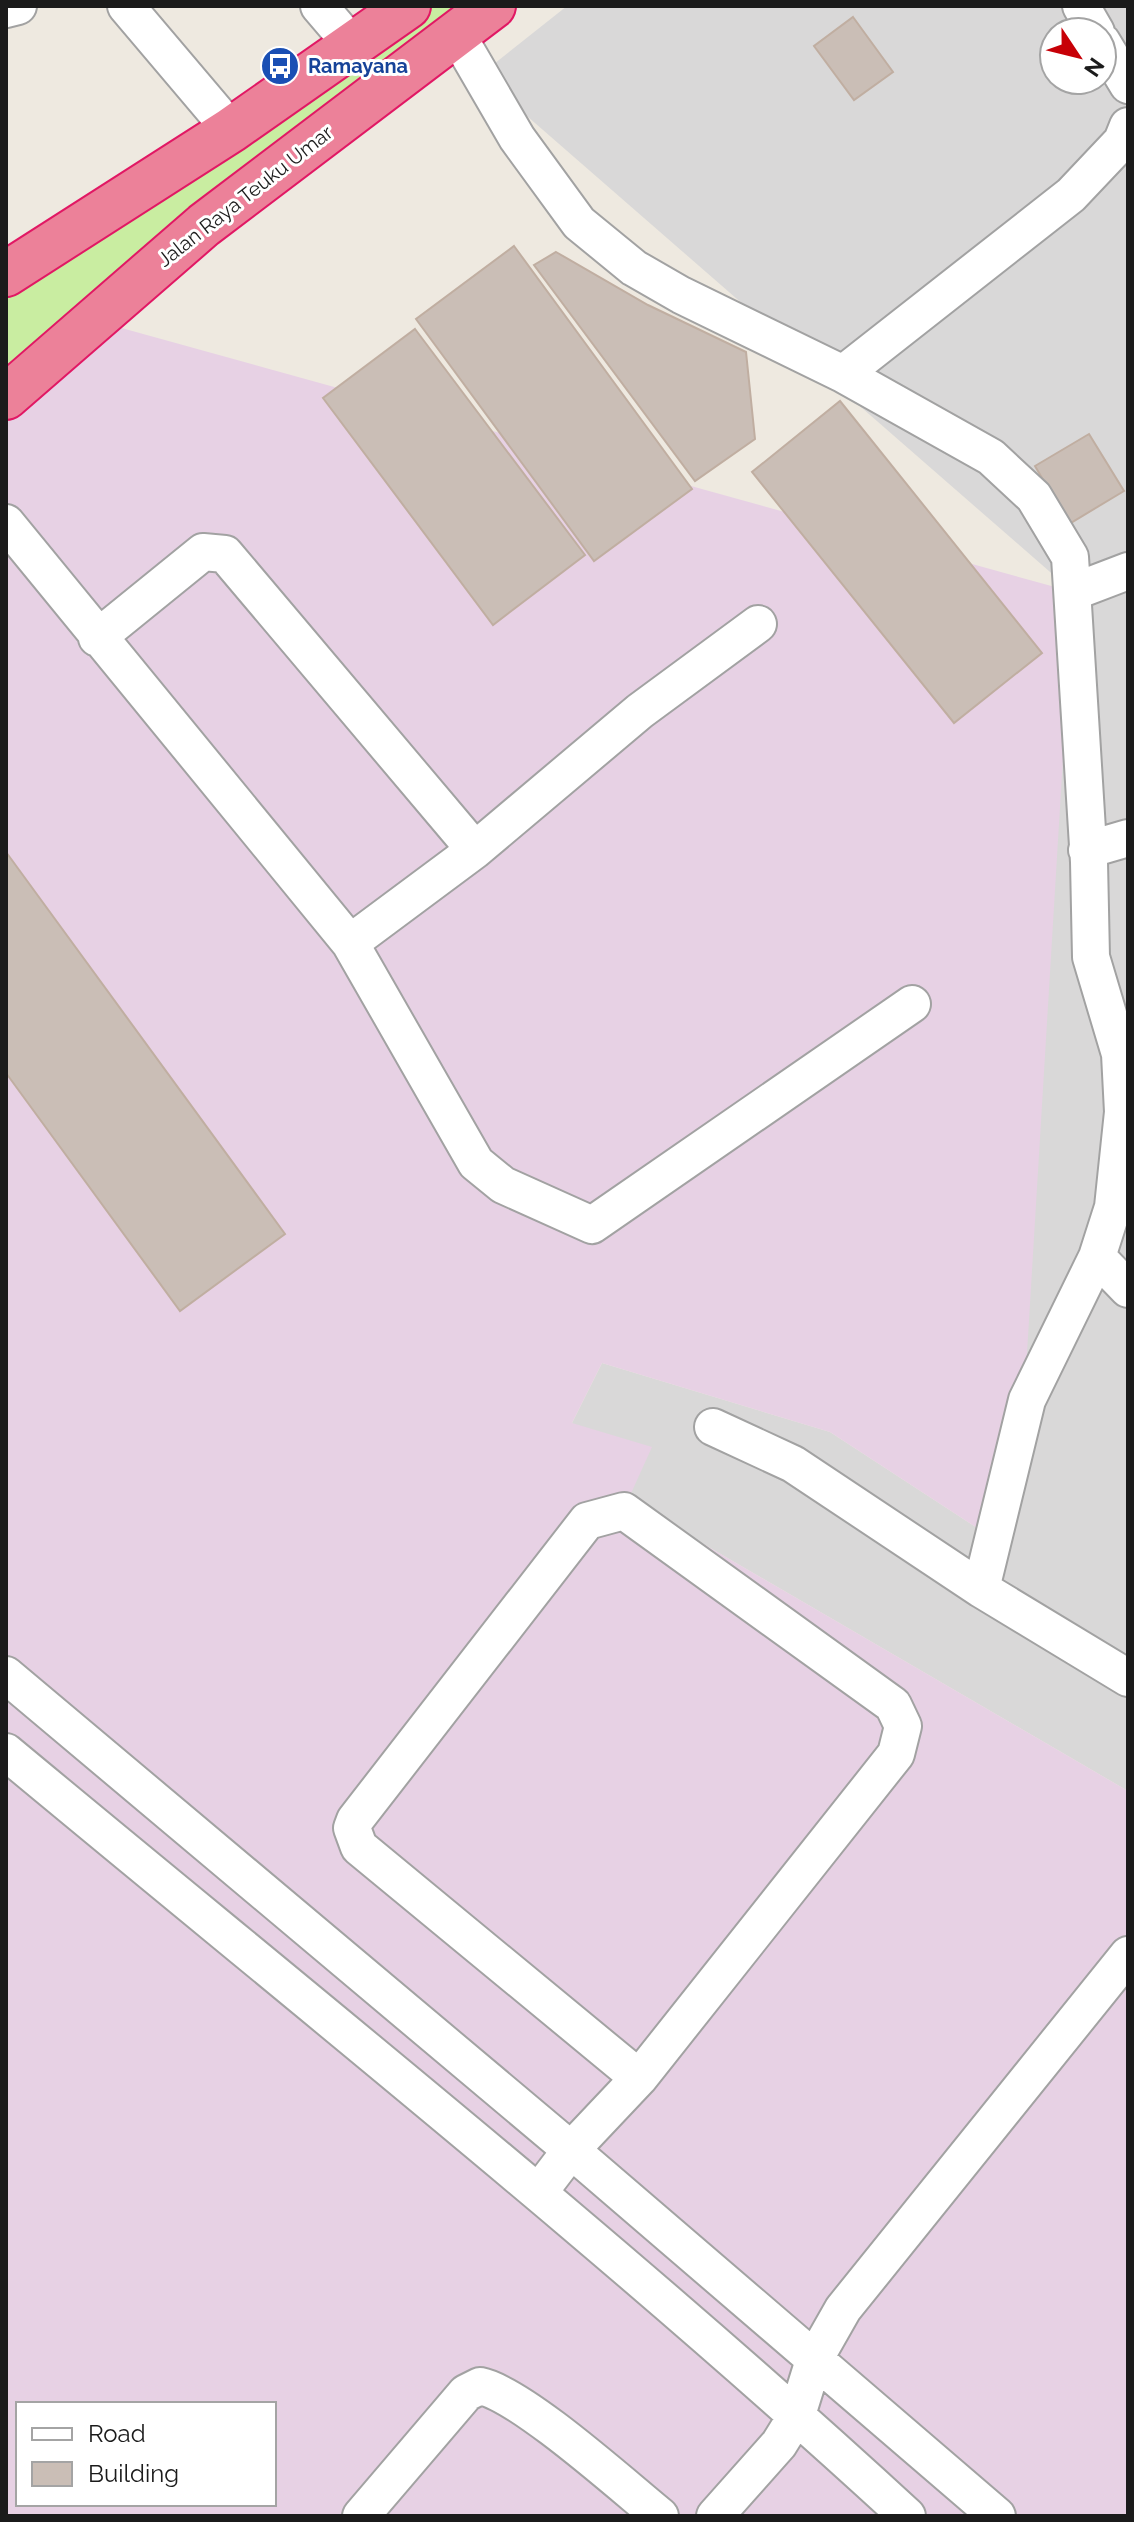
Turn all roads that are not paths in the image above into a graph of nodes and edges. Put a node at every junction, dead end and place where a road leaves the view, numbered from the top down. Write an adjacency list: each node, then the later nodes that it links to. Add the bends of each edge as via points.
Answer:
1 (18, 6): 6 (street)
2 (126, 6): 10 (street)
3 (319, 6): 8 (street)
4 (408, 6): 8 (highway)
5 (493, 6): 7 (highway, Jalan Raya Teuku Umar)
6 (6, 9)
7 (456, 33): 12 (street, via 517,138 579,223 634,268); 13 (highway, Jalan Raya Teuku Umar, via 204,225)
8 (354, 47): 10 (highway)
9 (1128, 126): 12 (street, via 1122,141 1071,195)
10 (231, 130): 11 (highway)
11 (6, 274)
12 (843, 374): 16 (street, via 991,457 1034,497 1070,557)
13 (6, 397)
14 (6, 523): 18 (street)
15 (1128, 571): 16 (street)
16 (1073, 592): 21 (street)
17 (758, 624): 20 (street, via 640,711)
18 (97, 638): 20 (street, via 203,552 225,554); 22 (street)
19 (1128, 838): 21 (street)
20 (475, 850): 22 (street)
21 (1087, 850): 24 (street, via 1091,957)
22 (350, 943): 23 (street, via 476,1163 503,1185 592,1225)
23 (912, 1004)
24 (1125, 1082): 25 (street, via 1113,1207)
25 (1097, 1257): 26 (street); 28 (street, via 1027,1400)
26 (1128, 1289)
27 (713, 1427): 28 (street, via 793,1464)
28 (981, 1589): 30 (street)
29 (6, 1675): 32 (street)
30 (1128, 1678)
31 (6, 1752): 33 (street)
32 (261, 1889): 33 (street); 36 (street)
33 (229, 1937): 37 (street)
34 (1128, 1955): 38 (street, via 843,2309)
35 (639, 2078): 35 (street, via 359,1847 352,1828 587,1521 624,1511 893,1705 903,1726 896,1754); 36 (street)
36 (571, 2150): 37 (street); 38 (street)
37 (539, 2192): 39 (street)
38 (814, 2360): 39 (street); 44 (street)
39 (797, 2415): 42 (street, via 779,2444); 43 (street)
40 (361, 2516): 41 (street, via 466,2393 480,2386 551,2428)
41 (660, 2516)
42 (715, 2516)
43 (907, 2516)
44 (997, 2516)

